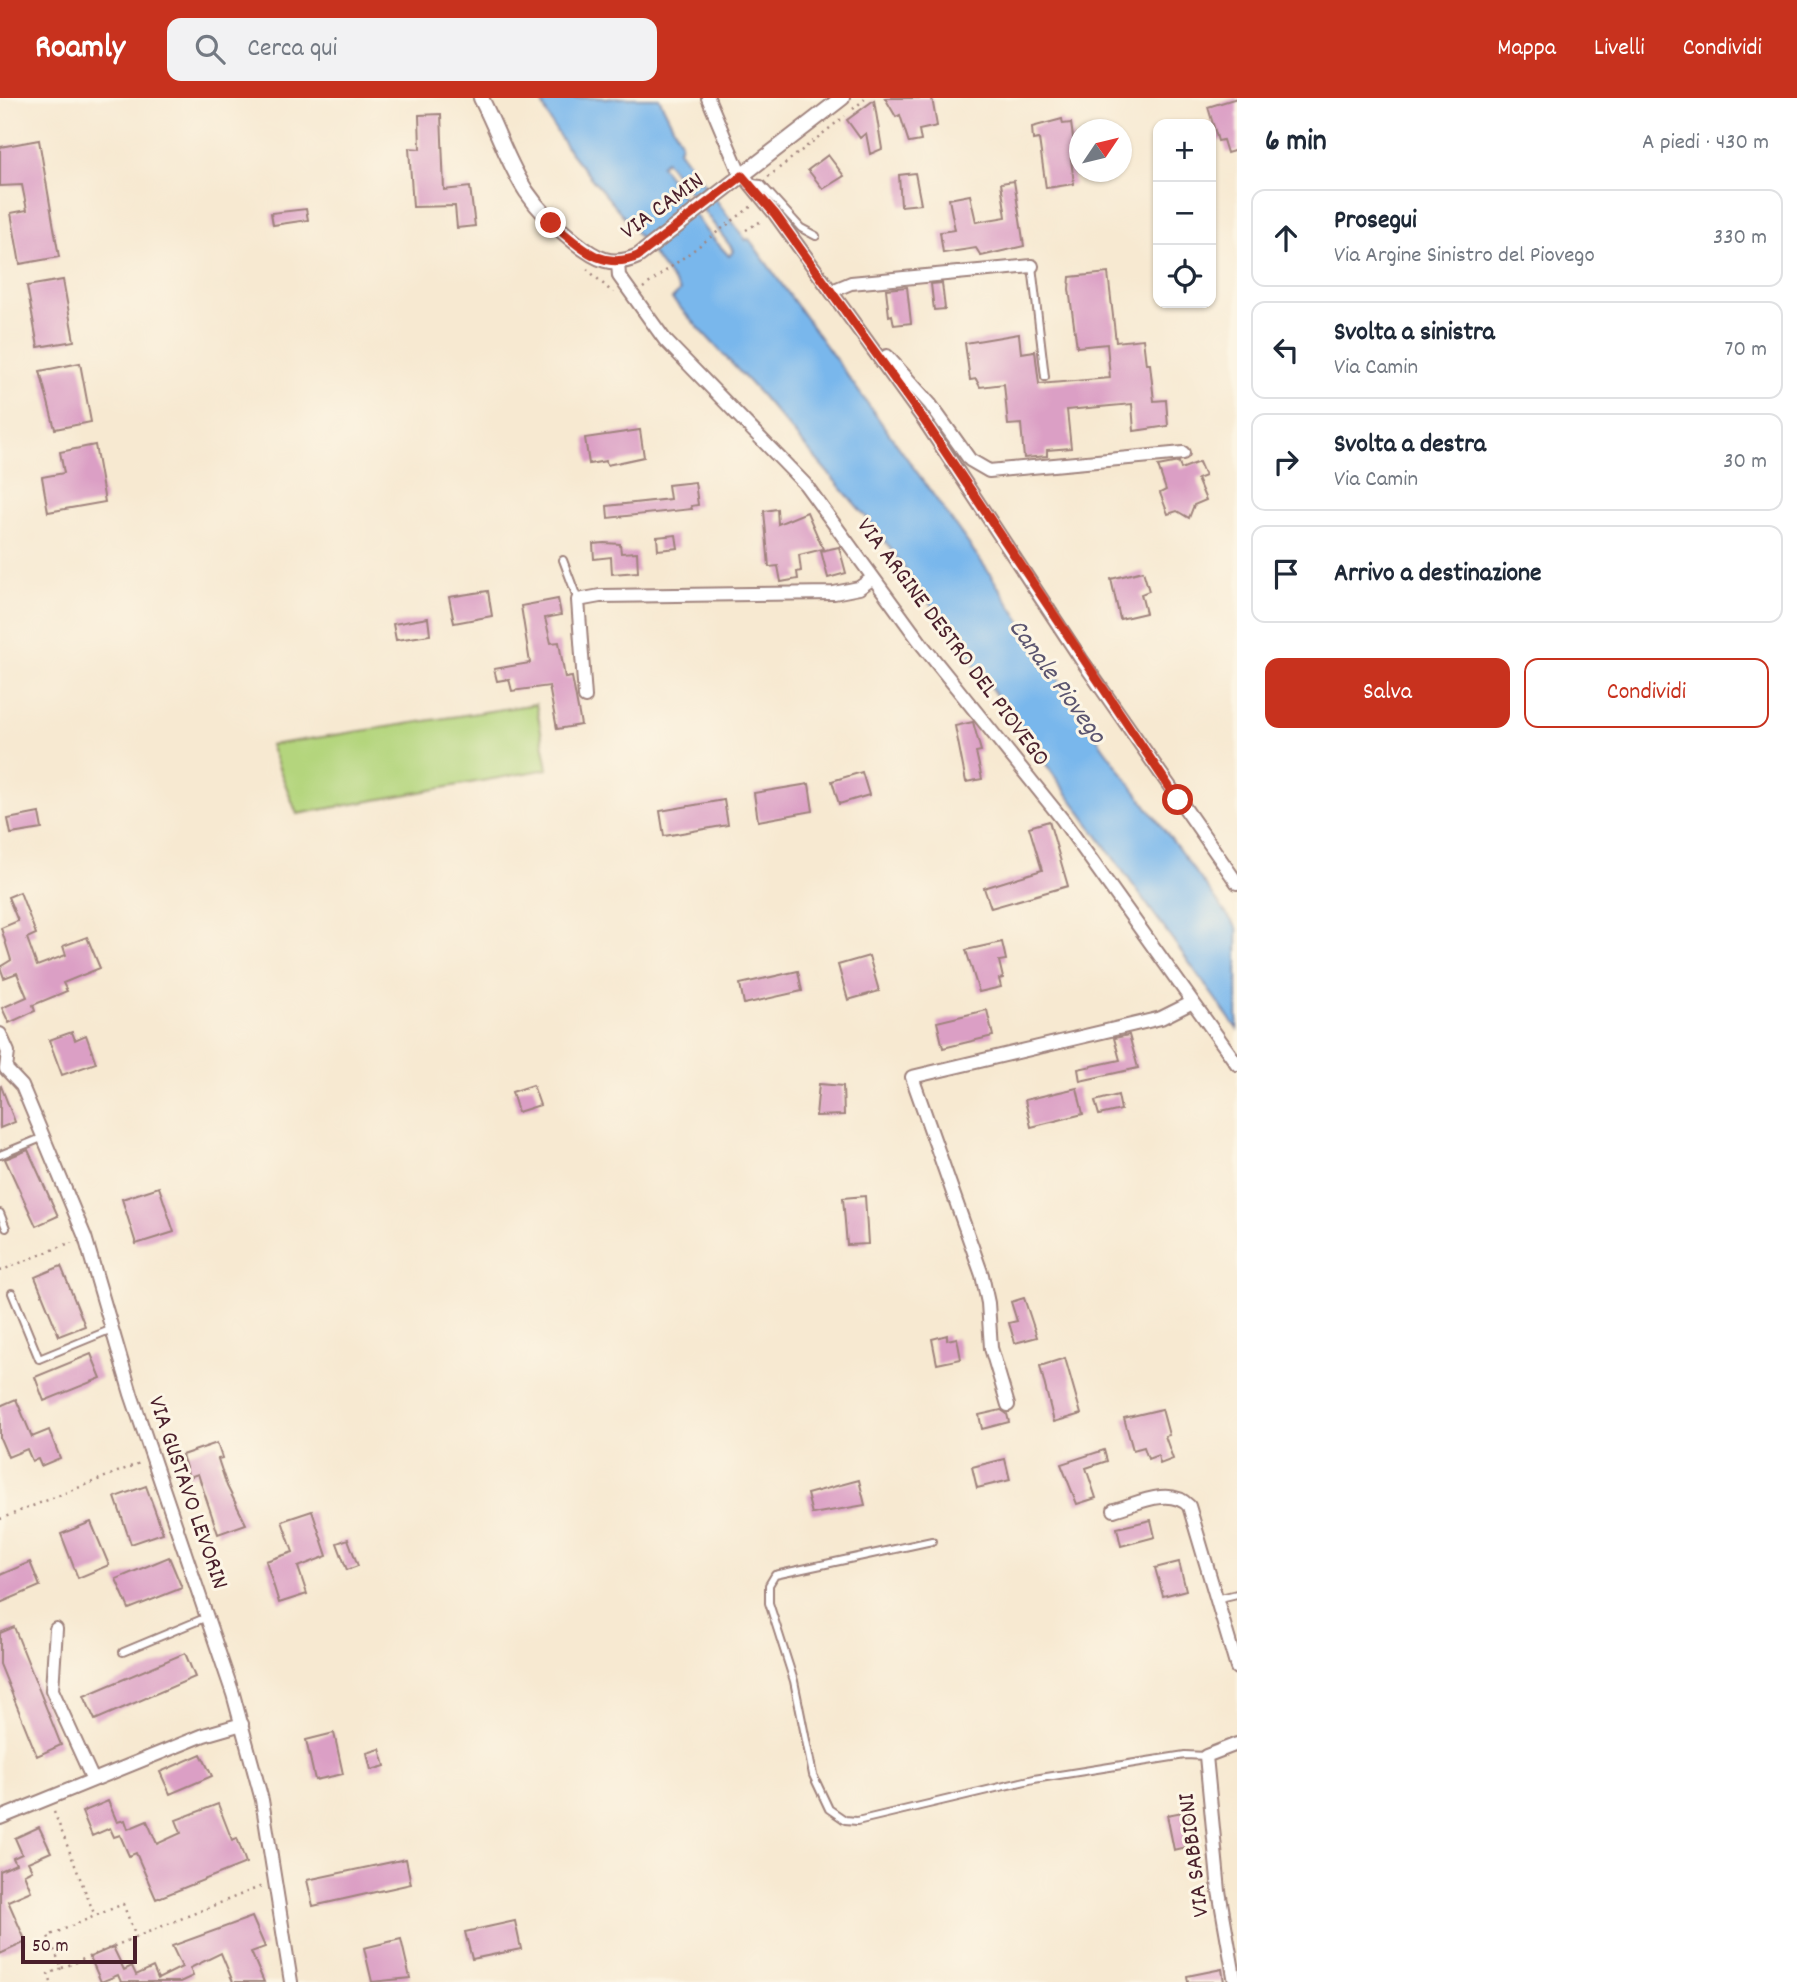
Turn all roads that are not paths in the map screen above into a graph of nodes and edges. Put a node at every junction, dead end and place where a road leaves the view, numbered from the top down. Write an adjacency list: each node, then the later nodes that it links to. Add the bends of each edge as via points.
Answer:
1 (481, 98): 6 (street, VIA CAMIN, via 511,169 536,207 593,256)
2 (708, 98): 4 (street)
3 (842, 98): 4 (street, VIA CAMIN)
4 (745, 180): 5 (lane, via 761,184 801,229); 6 (street, VIA CAMIN, via 638,256); 8 (street)
5 (816, 236)
6 (618, 263): 13 (street, VIA ARGINE DESTRO DEL PIOVEGO, via 620,276 644,314 785,460)
7 (1032, 266): 8 (street, via 851,283); 10 (lane)
8 (832, 291): 9 (street)
9 (863, 334): 11 (street, via 930,404 970,460 989,471); 16 (street)
10 (1045, 377)
11 (1183, 453)
12 (563, 560): 14 (lane)
13 (873, 578): 14 (street, via 859,588 834,593); 17 (street, VIA ARGINE DESTRO DEL PIOVEGO, via 1062,820)
14 (578, 600): 15 (street)
15 (585, 697)
16 (1237, 883)
17 (1191, 1003): 19 (street, VIA ARGINE DESTRO DEL PIOVEGO); 27 (street, via 1161,1018 912,1077 982,1275 991,1348)
18 (0, 1034): 20 (street, VIA GUSTAVO LEVORIN, via 8,1052)
19 (1237, 1065)
20 (3, 1069): 21 (street, VIA GUSTAVO LEVORIN, via 22,1086)
21 (44, 1136): 22 (lane); 26 (street, VIA GUSTAVO LEVORIN, via 85,1237)
22 (0, 1155)
23 (0, 1213): 24 (lane)
24 (6, 1228)
25 (12, 1293): 26 (lane, via 39,1359)
26 (112, 1329): 32 (street, VIA GUSTAVO LEVORIN)
27 (1007, 1405)
28 (1114, 1510): 31 (street, via 1168,1496 1184,1500)
29 (932, 1541): 38 (lane, via 775,1574 769,1585 769,1603 794,1681 813,1775 820,1796 837,1816 857,1821 1034,1779 1185,1755)
30 (1237, 1594): 31 (lane)
31 (1216, 1599): 35 (street)
32 (207, 1617): 34 (lane); 36 (street, VIA GUSTAVO LEVORIN)
33 (56, 1629): 39 (street, via 52,1690)
34 (123, 1652)
35 (1237, 1668)
36 (242, 1724): 39 (street, via 216,1730); 41 (street, VIA GUSTAVO LEVORIN, via 262,1800)
37 (1237, 1744): 38 (street, VIA SABBIONI)
38 (1206, 1756): 42 (street, VIA SABBIONI, via 1219,1891)
39 (93, 1780): 40 (street)
40 (0, 1818)
41 (291, 1982)
42 (1235, 1982)

